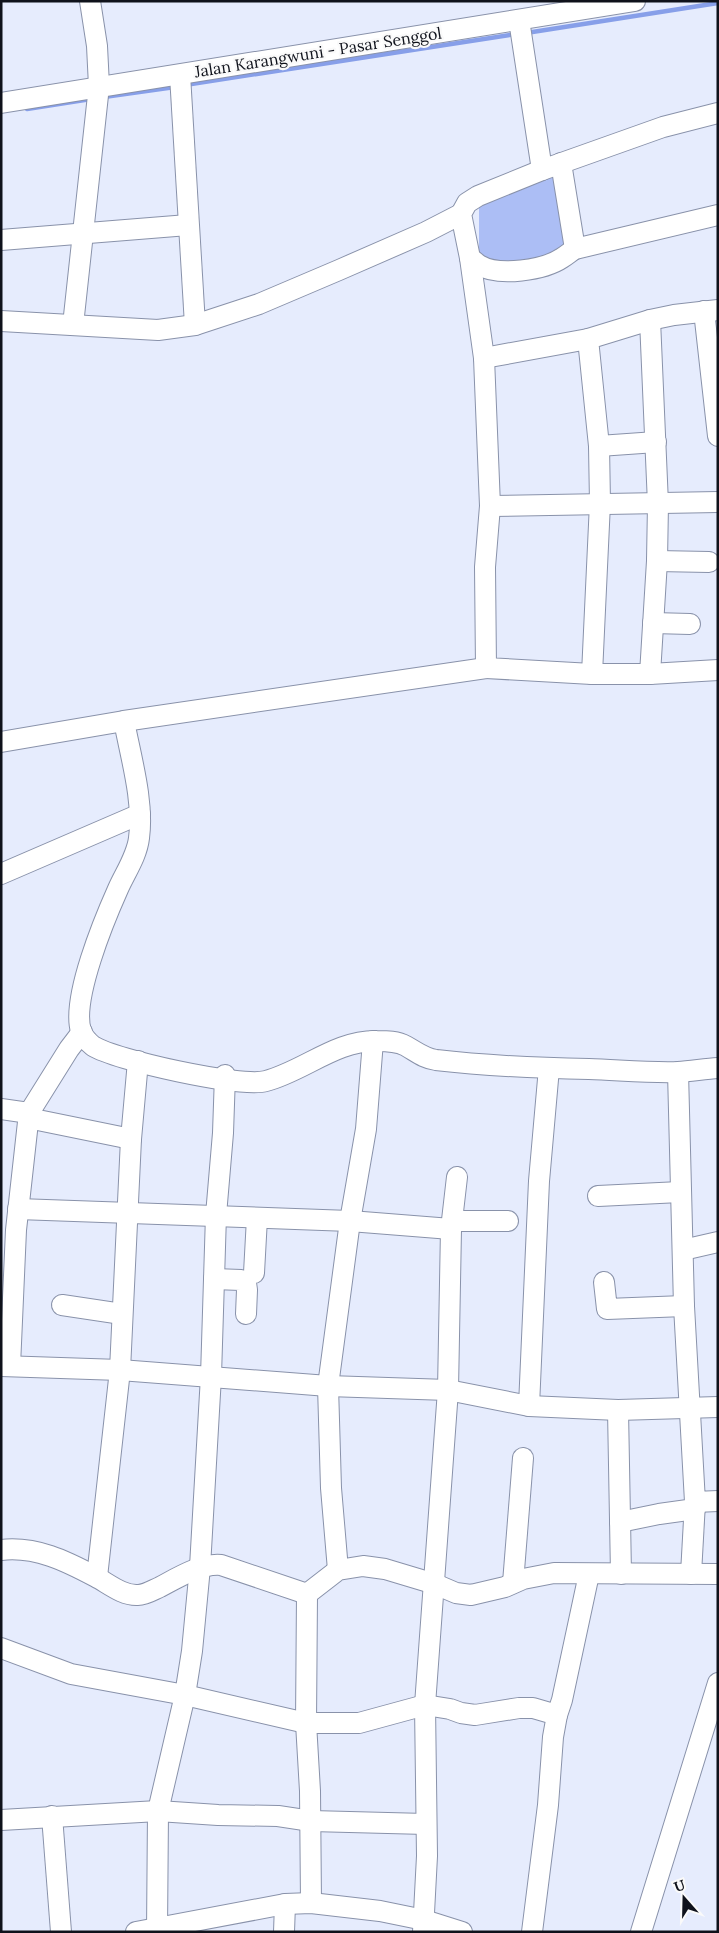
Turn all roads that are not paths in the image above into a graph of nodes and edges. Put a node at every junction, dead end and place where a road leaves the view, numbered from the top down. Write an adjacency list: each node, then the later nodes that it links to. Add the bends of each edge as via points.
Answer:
1 (90, 1): 5 (street)
2 (635, 1): 3 (street, Jalan Karangwuni - Pasar Senggol)
3 (519, 20): 4 (street, Jalan Karangwuni - Pasar Senggol); 8 (street)
4 (180, 75): 5 (street, Jalan Karangwuni - Pasar Senggol); 11 (street)
5 (99, 86): 6 (street, Jalan Karangwuni - Pasar Senggol); 12 (street)
6 (1, 103)
7 (718, 113): 8 (street, via 663,127)
8 (551, 166): 9 (street, via 478,196 467,203); 14 (street)
9 (461, 214): 15 (street); 20 (street, via 259,304)
10 (717, 217): 14 (street)
11 (188, 225): 12 (street); 20 (street)
12 (83, 235): 13 (street); 19 (street)
13 (1, 240)
14 (575, 249): 15 (street, via 545,266 514,272 488,269)
15 (470, 258): 22 (street)
16 (711, 311): 17 (street); 23 (street)
17 (650, 320): 21 (street); 24 (street)
18 (1, 321): 19 (street)
19 (73, 325): 20 (street, via 158,330)
20 (195, 325)
21 (588, 339): 22 (street); 25 (street)
22 (484, 358): 29 (street)
23 (718, 436)
24 (656, 442): 25 (street); 28 (street)
25 (599, 446): 27 (street)
26 (718, 502): 28 (street)
27 (600, 504): 28 (street); 29 (street); 36 (street)
28 (658, 504): 30 (street)
29 (490, 506): 34 (street, via 485,567)
30 (658, 561): 31 (street); 32 (street)
31 (709, 562)
32 (653, 623): 33 (street); 37 (street)
33 (690, 624)
34 (486, 668): 36 (street); 38 (street)
35 (718, 670): 37 (street)
36 (592, 674): 37 (street)
37 (650, 674)
38 (124, 721): 39 (street); 40 (street)
39 (1, 742)
40 (140, 814): 41 (street); 42 (street, via 137,848 99,935 81,996)
41 (1, 874)
42 (82, 1032): 44 (street, via 91,1045); 50 (street)
43 (373, 1041): 45 (street, via 404,1044 426,1058); 48 (street, via 328,1052 266,1081); 59 (street, via 366,1129)
44 (138, 1061): 48 (street, via 204,1077); 51 (street)
45 (549, 1068): 47 (street); 77 (street, via 539,1181)
46 (718, 1068): 47 (street)
47 (678, 1072): 53 (street)
48 (225, 1077): 57 (street)
49 (1, 1109): 50 (street)
50 (28, 1115): 51 (street); 55 (street)
51 (131, 1139): 56 (street)
52 (457, 1177): 61 (street)
53 (680, 1192): 54 (street); 64 (street)
54 (598, 1196)
55 (18, 1209): 56 (street); 62 (street)
56 (127, 1213): 57 (street); 70 (street)
57 (216, 1215): 58 (street); 66 (street)
58 (257, 1218): 59 (street); 65 (street)
59 (350, 1221): 61 (street); 75 (street)
60 (508, 1221): 61 (street)
61 (452, 1225): 76 (street)
62 (9, 1230): 72 (street)
63 (718, 1242): 64 (street)
64 (683, 1250): 69 (street)
65 (254, 1273)
66 (214, 1279): 71 (street, via 246,1283); 74 (street)
67 (604, 1282): 69 (street, via 606,1309)
68 (62, 1305): 70 (street)
69 (684, 1306): 79 (street)
70 (122, 1314): 73 (street)
71 (246, 1314)
72 (6, 1366): 73 (street)
73 (120, 1370): 74 (street); 92 (street)
74 (211, 1376): 75 (street); 86 (street)
75 (328, 1386): 76 (street); 87 (street, via 331,1488)
76 (448, 1390): 77 (street); 94 (street)
77 (529, 1406): 80 (street)
78 (718, 1407): 79 (street)
79 (690, 1408): 80 (street); 83 (street)
80 (618, 1410): 84 (street)
81 (523, 1458): 93 (street)
82 (718, 1502): 83 (street)
83 (695, 1505): 84 (street); 90 (street)
84 (620, 1522): 89 (street)
85 (1, 1550): 92 (street, via 38,1552)
86 (200, 1567): 92 (street, via 138,1595 118,1590); 95 (street, via 221,1565); 98 (street)
87 (338, 1570): 94 (street, via 363,1566 385,1569); 95 (street)
88 (589, 1574): 89 (street); 93 (street, via 554,1573); 100 (street)
89 (621, 1574): 90 (street)
90 (691, 1574): 91 (street)
91 (718, 1574)
92 (97, 1578)
93 (513, 1583): 94 (street, via 471,1595)
94 (435, 1584): 99 (street)
95 (307, 1594): 101 (street)
96 (1, 1648): 98 (street, via 72,1674)
97 (718, 1684): 116 (street)
98 (185, 1695): 101 (street); 102 (street)
99 (425, 1705): 100 (street, via 475,1715 519,1708 533,1708); 101 (street, via 359,1724); 106 (street)
100 (557, 1715): 115 (street)
101 (306, 1723): 105 (street)
102 (158, 1810): 103 (street); 105 (street, via 278,1816); 110 (street)
103 (52, 1816): 104 (street); 111 (street)
104 (1, 1820)
105 (311, 1821): 106 (street); 107 (street)
106 (426, 1824): 109 (street)
107 (311, 1903): 108 (street); 109 (street, via 380,1910)
108 (286, 1904): 110 (street); 113 (street)
109 (424, 1926): 114 (street)
110 (157, 1930): 112 (street)
111 (61, 1932)
112 (136, 1932)
113 (284, 1932)
114 (462, 1932)
115 (532, 1932)
116 (641, 1932)

